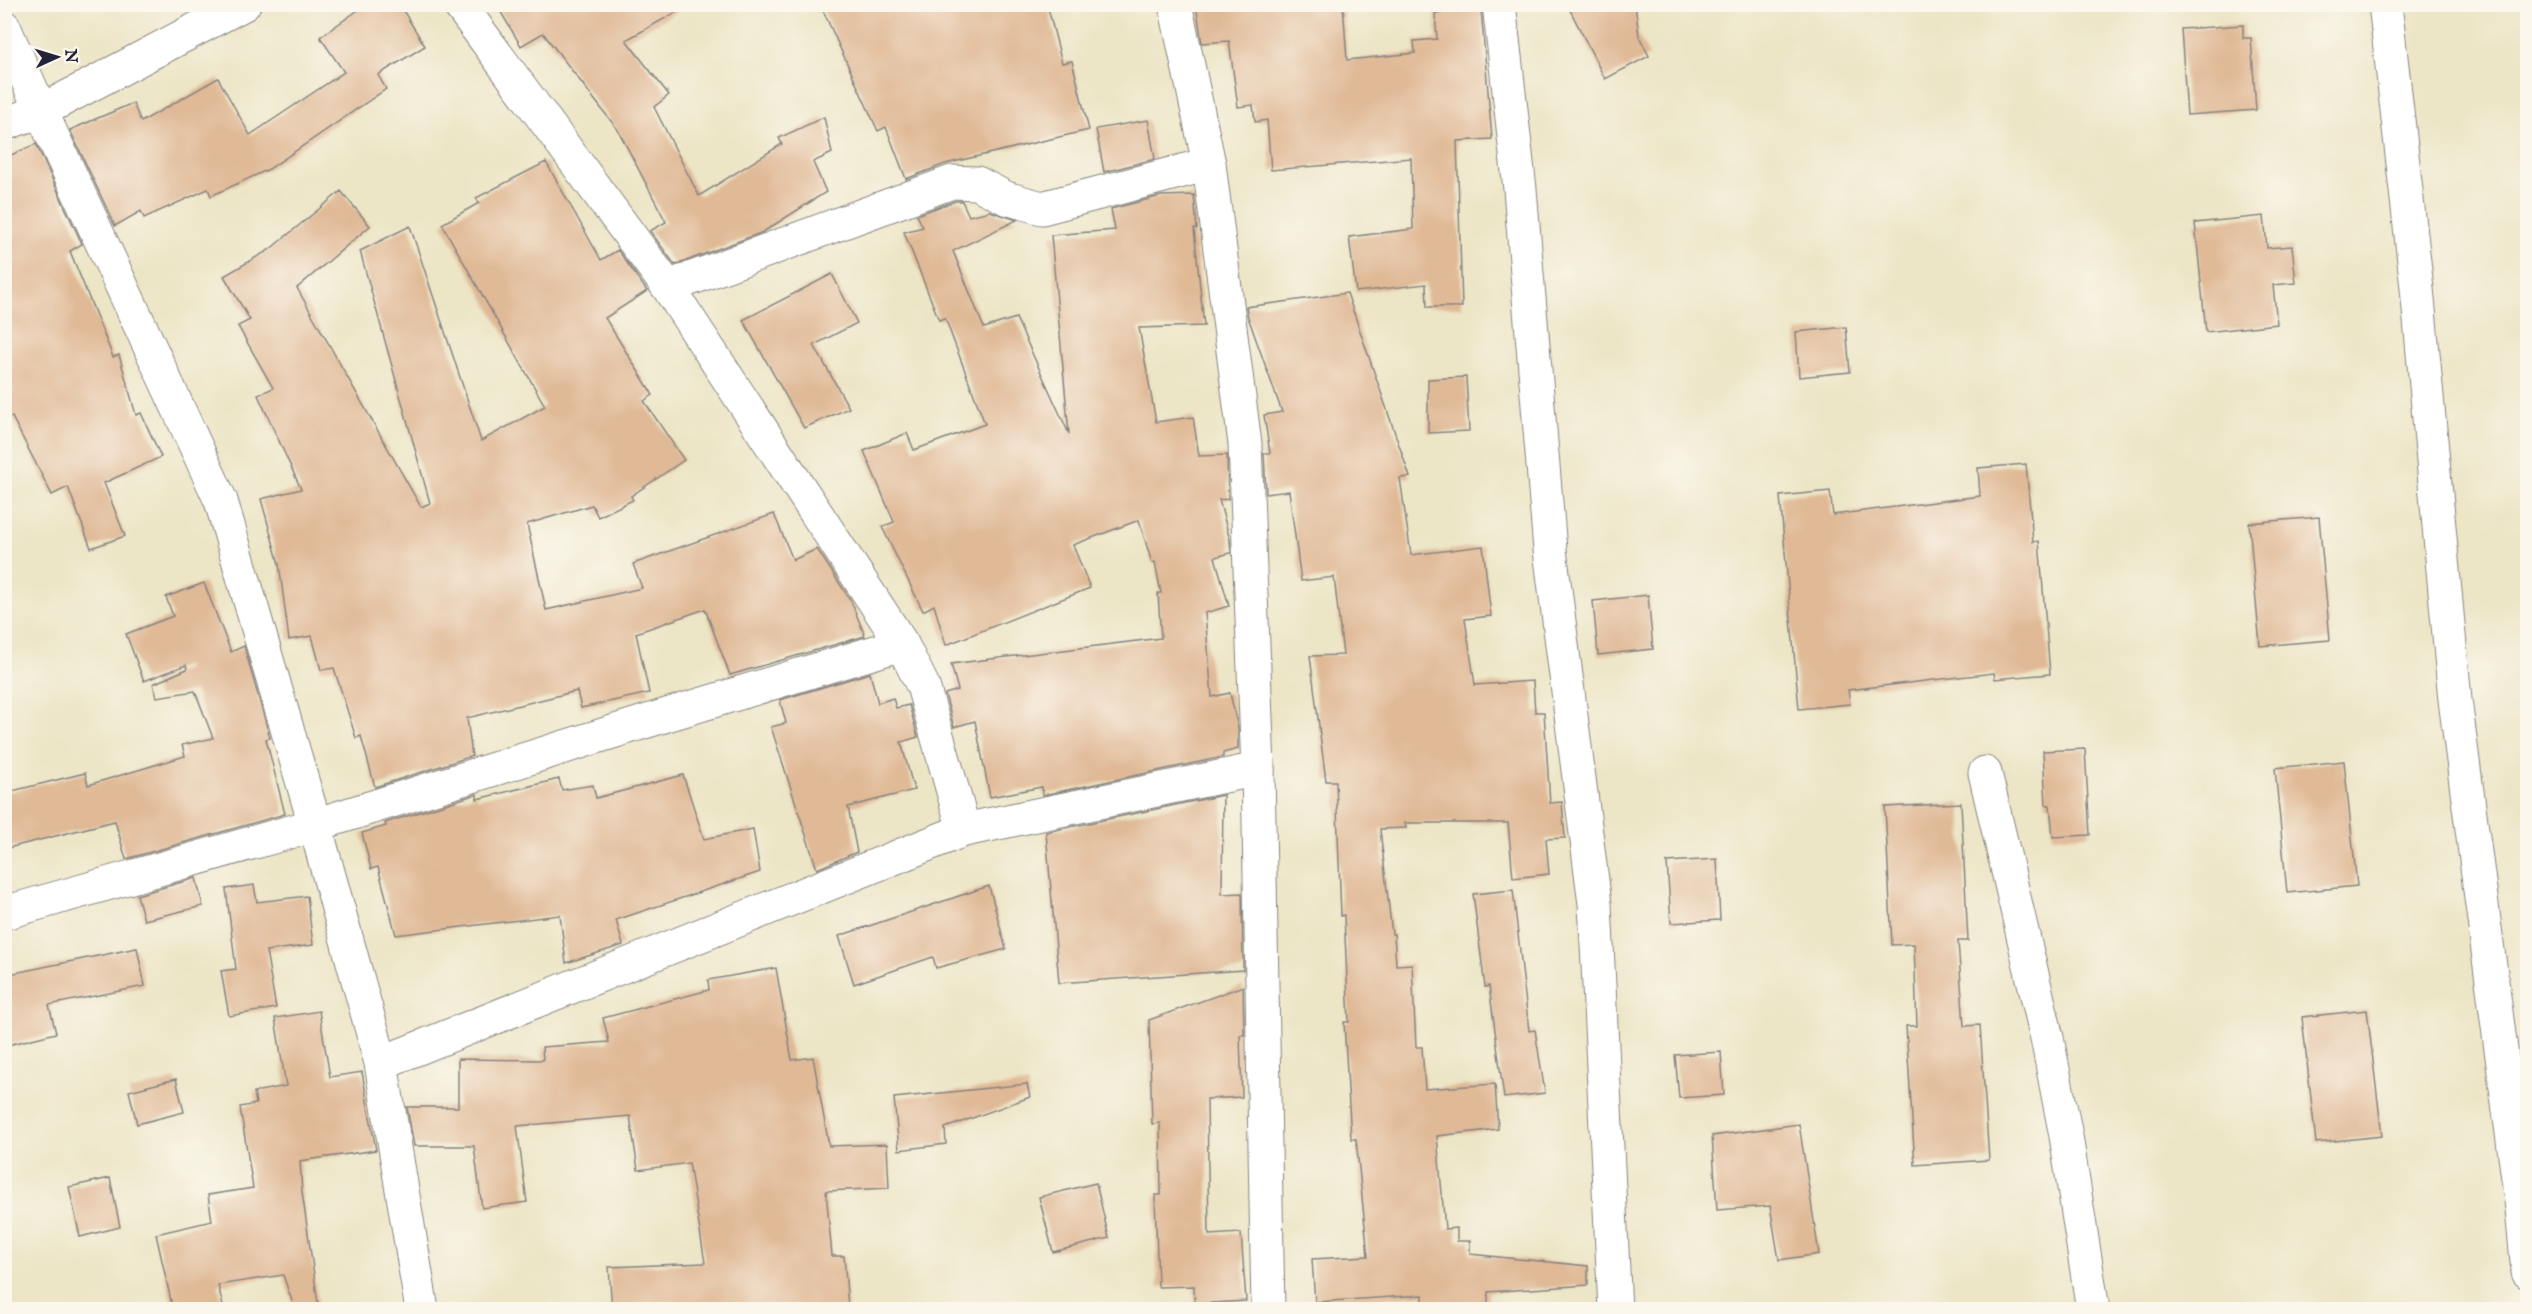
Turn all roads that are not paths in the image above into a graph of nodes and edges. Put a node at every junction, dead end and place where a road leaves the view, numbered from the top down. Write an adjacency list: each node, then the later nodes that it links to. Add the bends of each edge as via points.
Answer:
1 (244, 4): 7 (street)
2 (459, 4): 10 (street)
3 (1175, 4): 9 (street)
4 (1499, 4): 21 (street, via 1520,189 1550,550 1595,904)
5 (2385, 4): 18 (street, via 2417,288 2455,700)
6 (4, 27): 7 (street)
7 (41, 111): 8 (street); 14 (street, via 221,501)
8 (4, 124)
9 (1209, 164): 10 (street, via 1042,208 1006,198 977,183 952,182); 12 (street, via 1245,444)
10 (668, 287): 11 (street)
11 (902, 645): 14 (street); 15 (street, via 923,686)
12 (1258, 769): 15 (street); 20 (street)
13 (1985, 772): 22 (street, via 2047,1038)
14 (315, 825): 16 (street); 17 (street)
15 (964, 830): 17 (street)
16 (4, 913)
17 (381, 1063): 19 (street)
18 (2528, 1272)
19 (422, 1310)
20 (1268, 1310)
21 (1615, 1310)
22 (2092, 1310)

